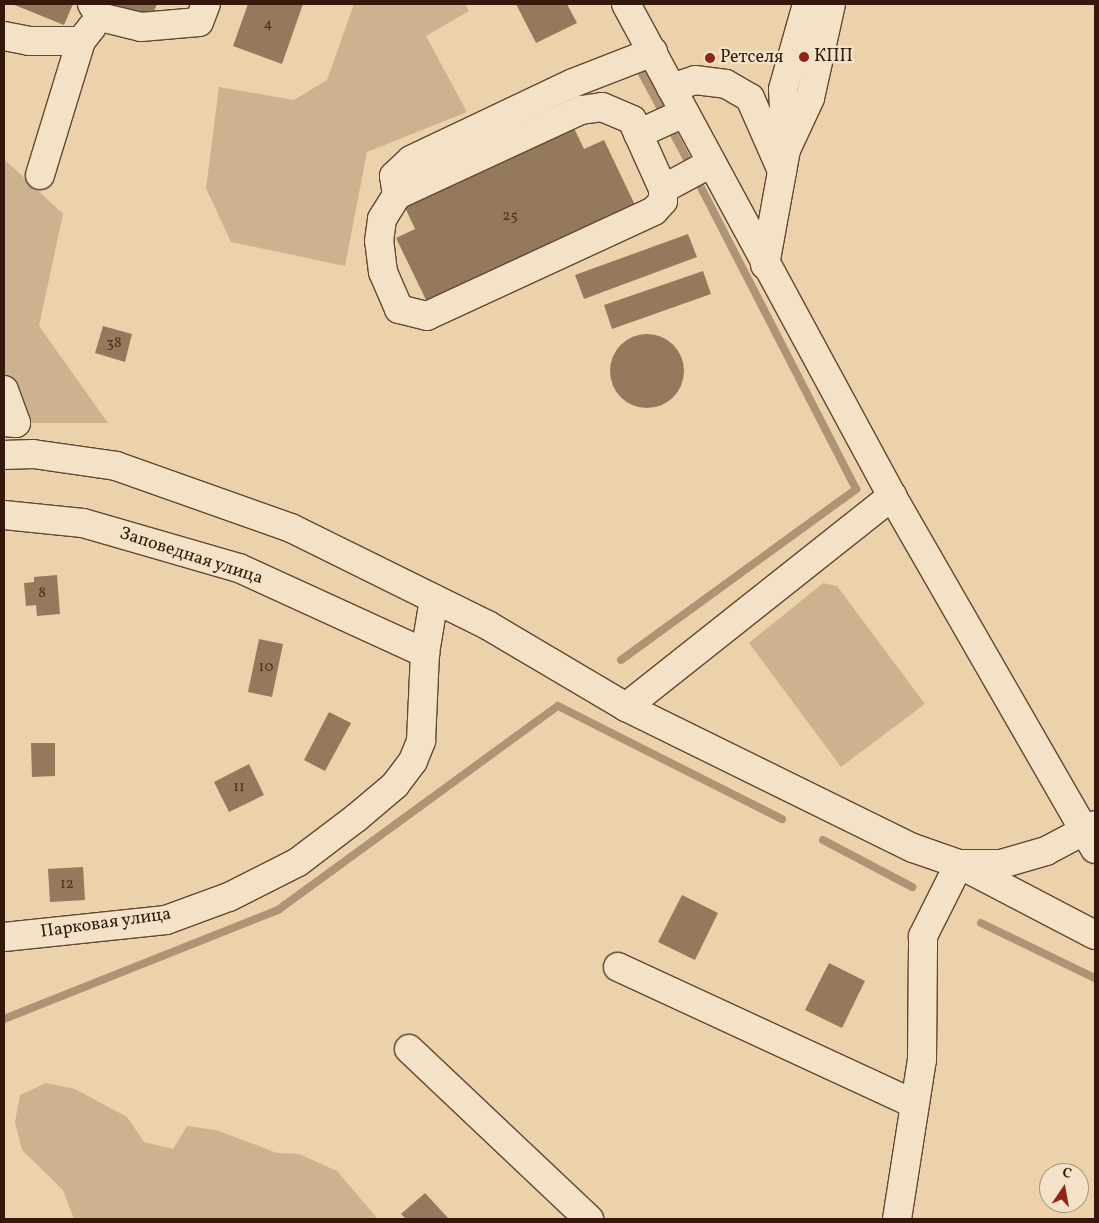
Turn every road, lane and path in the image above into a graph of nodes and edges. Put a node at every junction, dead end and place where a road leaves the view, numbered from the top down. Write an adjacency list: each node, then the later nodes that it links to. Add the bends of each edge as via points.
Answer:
1 (206, 4): 5 (street, via 199,22 141,27)
2 (626, 4): 8 (street)
3 (807, 4): 14 (street, via 783,89)
4 (830, 4): 14 (street, via 810,98)
5 (96, 10): 7 (street)
6 (4, 36): 7 (street, via 29,41)
7 (81, 41): 16 (street)
8 (653, 52): 9 (street); 10 (street)
9 (573, 83): 11 (street); 18 (street, via 411,160 394,176)
10 (671, 88): 12 (street); 14 (street, via 695,80 726,84 750,98)
11 (581, 110): 13 (street, via 602,107 632,120); 18 (street)
12 (684, 113): 13 (street); 15 (street)
13 (638, 134): 17 (street)
14 (784, 160): 19 (street)
15 (711, 163): 17 (street); 19 (street)
16 (40, 175)
17 (663, 189): 18 (street, via 663,202 654,211 427,316 399,309 383,272 379,241 382,220)
18 (397, 195)
19 (766, 265): 23 (street)
20 (4, 390): 21 (street, via 16,423)
21 (4, 422)
22 (4, 455): 25 (street, via 33,454 116,466 184,488 291,528)
23 (892, 496): 27 (street); 28 (street)
24 (4, 515): 26 (street, Заповедная улица, via 83,523 239,568)
25 (434, 599): 26 (street, Парковая улица); 27 (street)
26 (425, 653): 31 (street, Парковая улица, via 421,741 413,761 388,790 298,862 229,897 166,920)
27 (626, 707): 29 (street, via 913,848)
28 (1091, 834): 29 (street, via 1001,864)
29 (959, 864): 30 (street); 34 (street, via 923,936 922,1060)
30 (1095, 935)
31 (4, 937)
32 (618, 967): 34 (street)
33 (410, 1048): 35 (street)
34 (914, 1104): 36 (street)
35 (589, 1219)
36 (897, 1219)

